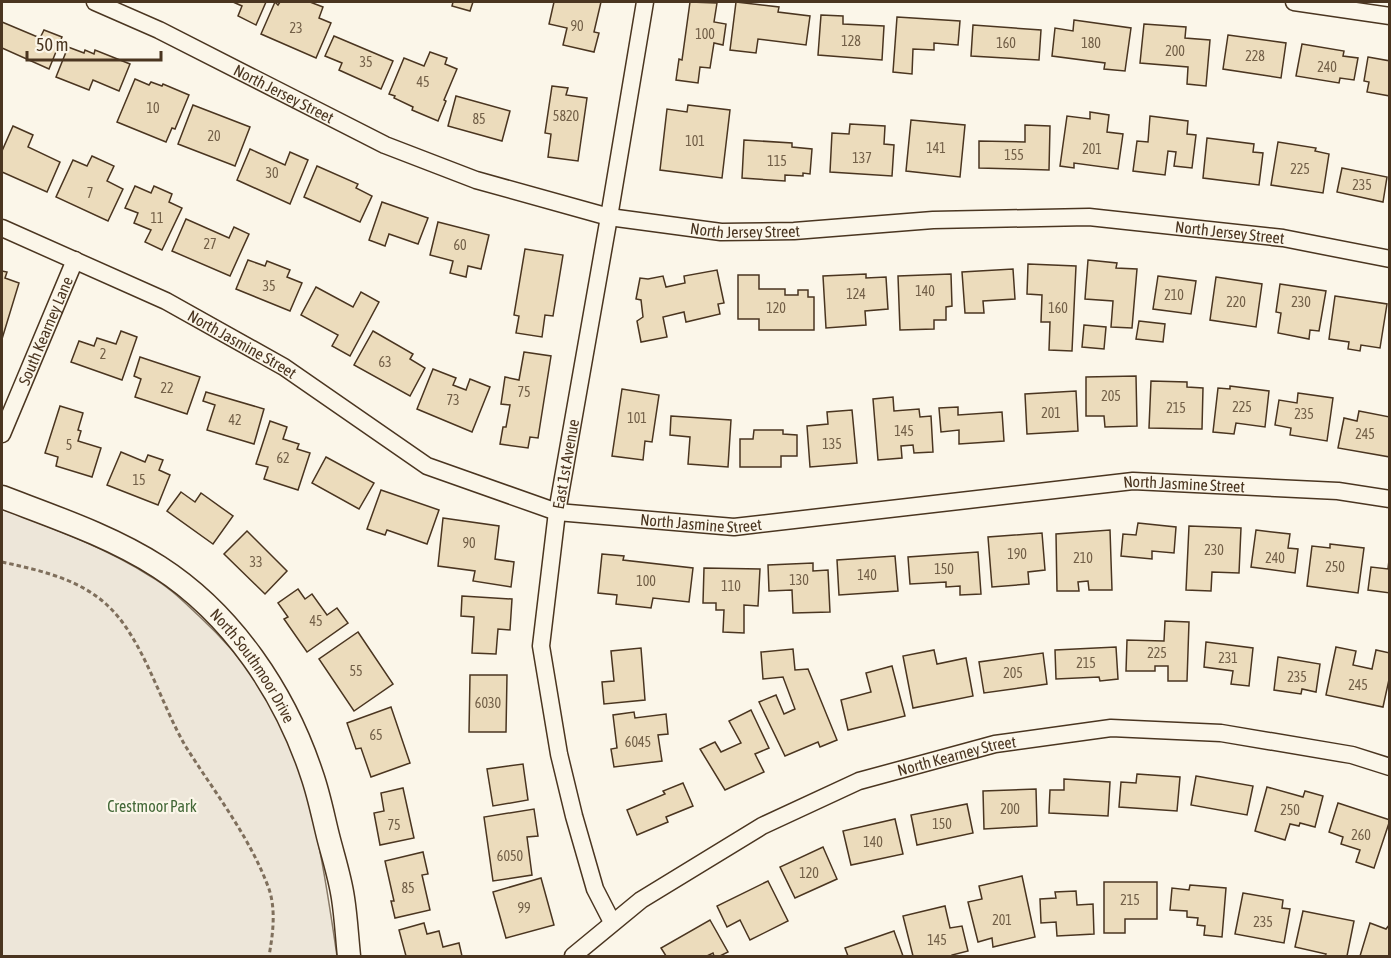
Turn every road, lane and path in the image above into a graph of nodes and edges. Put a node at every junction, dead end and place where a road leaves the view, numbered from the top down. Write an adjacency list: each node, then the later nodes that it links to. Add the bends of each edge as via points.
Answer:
1 (95, 2): 5 (street, North Jersey Street, via 385,145 476,180)
2 (645, 2): 5 (street, East 1st Avenue)
3 (1294, 2): 4 (street)
4 (1389, 16)
5 (609, 217): 7 (street, North Jersey Street, via 721,232 794,231 933,220 1089,217 1283,238); 12 (street, East 1st Avenue)
6 (2, 228): 8 (street, North Jasmine Street)
7 (1389, 259)
8 (75, 260): 9 (street, South Kearney Lane); 12 (street, North Jasmine Street, via 166,301 284,367 427,466)
9 (2, 434)
10 (2, 497): 17 (street, North Southmoor Drive, via 115,543 158,566 198,596 236,636 289,718 312,775 343,896)
11 (1389, 499): 12 (street, North Jasmine Street, via 1338,491 1133,482 734,527)
12 (557, 512): 15 (street, East 1st Avenue, via 541,646 573,816 595,889)
13 (2, 562): 16 (path, via 38,569 76,584 107,604 122,621 182,739 256,860 274,913)
14 (1389, 767): 15 (street, North Kearney Street, via 1352,755 1221,733 1111,728 996,744 859,781 762,826)
15 (612, 922): 18 (street, North Kearney Street)
16 (269, 957)
17 (349, 957)
18 (573, 957)

